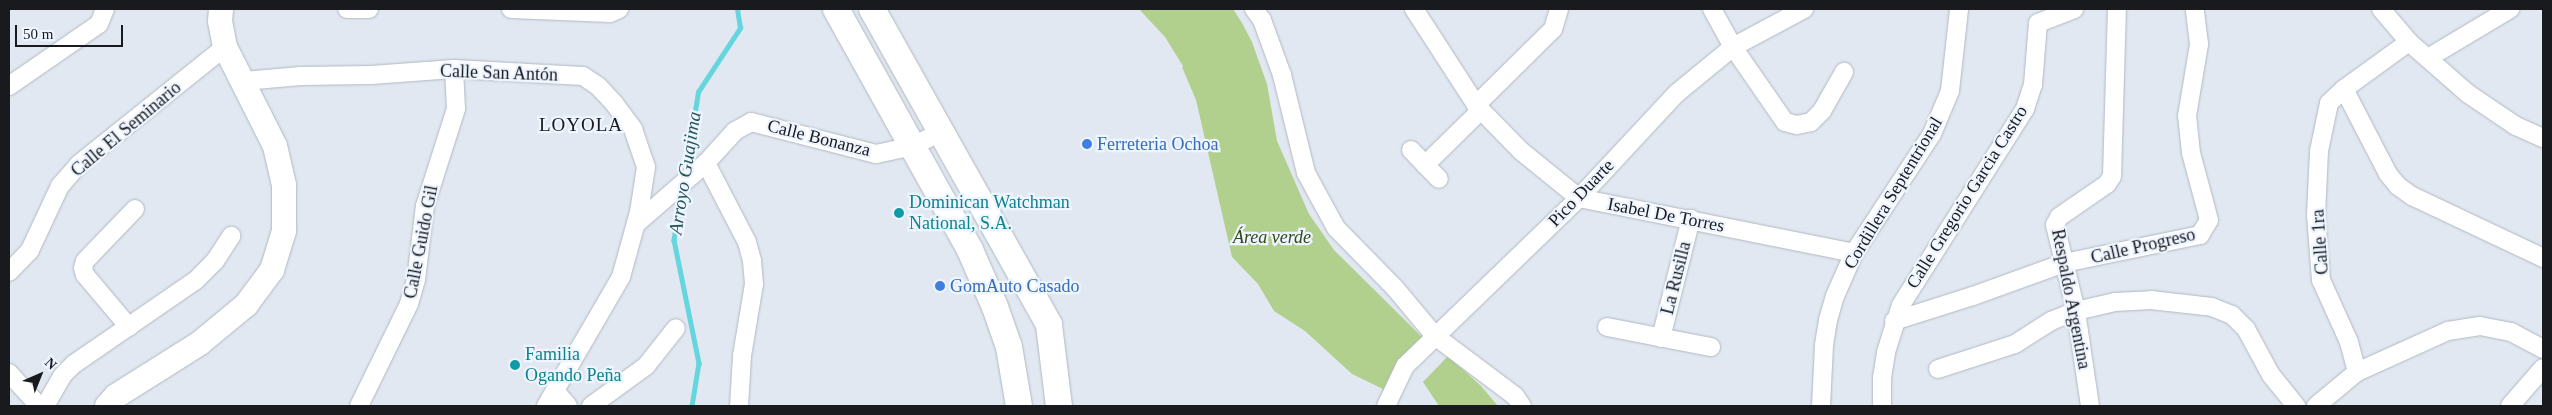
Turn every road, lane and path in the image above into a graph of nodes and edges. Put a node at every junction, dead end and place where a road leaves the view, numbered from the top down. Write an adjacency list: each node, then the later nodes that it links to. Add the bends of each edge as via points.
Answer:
1 (105, 9): 27 (street, via 99,24)
2 (221, 9): 21 (street)
3 (347, 9): 4 (street)
4 (369, 9)
5 (511, 9): 6 (street, via 610,13)
6 (619, 9)
7 (836, 9): 32 (main road)
8 (872, 9): 30 (main road)
9 (1254, 9): 51 (street, via 1262,20 1282,75 1306,173 1336,228)
10 (1414, 9): 29 (street, Isabel De Torres)
11 (1559, 9): 29 (street, via 1553,28)
12 (1712, 9): 22 (street)
13 (1804, 9): 22 (street, Pico Duarte)
14 (1959, 9): 42 (street, Cordillera Septentrional, via 1950,91 1932,134)
15 (2074, 9): 47 (street, Calle Gregorio Garcia Castro, via 2038,23 2033,84 2025,109 1907,293)
16 (2117, 9): 44 (street, Respaldo Argentina, via 2112,176 2107,184 2056,221)
17 (2195, 9): 44 (street, Calle Progreso, via 2199,44 2187,116 2192,153 2209,220 2206,229 2187,240)
18 (2382, 9): 20 (street)
19 (2510, 9): 23 (street)
20 (2409, 42): 23 (street); 28 (street)
21 (225, 47): 26 (street); 45 (street, Calle El Seminario, via 79,164 60,186 30,250)
22 (1733, 47): 25 (street, via 1777,113 1785,122 1797,125 1811,122 1822,112); 37 (street, Pico Duarte, via 1677,93)
23 (2428, 58): 31 (street, via 2488,109)
24 (454, 69): 26 (street, Calle San Antón); 40 (street, Calle San Antón, via 583,76 598,86 633,129 646,167); 63 (street, Calle Guido Gil, via 456,109 425,206 416,280 409,304)
25 (1844, 72)
26 (244, 81): 62 (street, via 275,146 284,185 284,231 272,270 246,305 200,344 116,396)
27 (9, 86)
28 (2344, 89): 43 (street, via 2388,174 2398,186 2412,196); 57 (street, Calle 1ra, via 2329,103 2319,151 2316,215 2321,280 2349,342)
29 (1478, 108): 35 (street); 37 (street, Isabel De Torres, via 1520,151)
30 (942, 132): 32 (street, Calle Bonanza); 68 (main road, via 1048,325)
31 (2543, 138)
32 (913, 146): 34 (street, Calle Bonanza, via 876,154 865,153 751,122 735,131); 67 (main road, via 970,250 995,306 1009,347)
33 (1411, 150): 35 (street)
34 (706, 163): 40 (street, Calle Bonanza); 66 (street, via 747,242 752,261 754,284 742,356)
35 (1425, 165): 36 (street)
36 (1439, 179)
37 (1579, 198): 39 (street, Isabel De Torres); 51 (street, Pico Duarte)
38 (135, 209): 48 (street, via 84,261 83,268 85,275)
39 (1691, 219): 42 (street, Isabel De Torres); 52 (street, La Rusilla)
40 (636, 224): 59 (street, via 621,277)
41 (231, 236): 48 (street, via 215,261 196,280)
42 (1854, 253): 71 (street, Cordillera Septentrional, via 1828,320)
43 (2543, 258)
44 (2064, 263): 46 (street, Respaldo Argentina); 47 (street, Calle Progreso)
45 (9, 272)
46 (2076, 311): 56 (street, via 2015,344); 73 (street, Respaldo Argentina); 74 (street, via 2115,302 2151,300 2222,310 2246,329 2271,375)
47 (1894, 321): 72 (street, Calle Gregorio Garcia Castro, via 1883,370)
48 (129, 327): 61 (street, via 74,364 62,376)
49 (1608, 327): 52 (street, La Rusilla)
50 (676, 328): 65 (street, via 646,366)
51 (1435, 336): 69 (street, Pico Duarte, via 1405,366); 70 (street, via 1515,396)
52 (1661, 338): 53 (street, La Rusilla)
53 (1711, 348)
54 (2543, 349): 57 (street, via 2511,332 2480,326 2448,331)
55 (2543, 368): 76 (street)
56 (1938, 369)
57 (2357, 372): 75 (street)
58 (11, 381): 60 (street)
59 (551, 399): 64 (street)
60 (39, 406)
61 (45, 406)
62 (107, 406)
63 (359, 406)
64 (568, 406)
65 (591, 406)
66 (738, 406)
67 (1019, 406)
68 (1059, 406)
69 (1386, 406)
70 (1522, 406)
71 (1821, 406)
72 (1882, 406)
73 (2090, 406)
74 (2296, 406)
75 (2316, 406)
76 (2510, 406)

